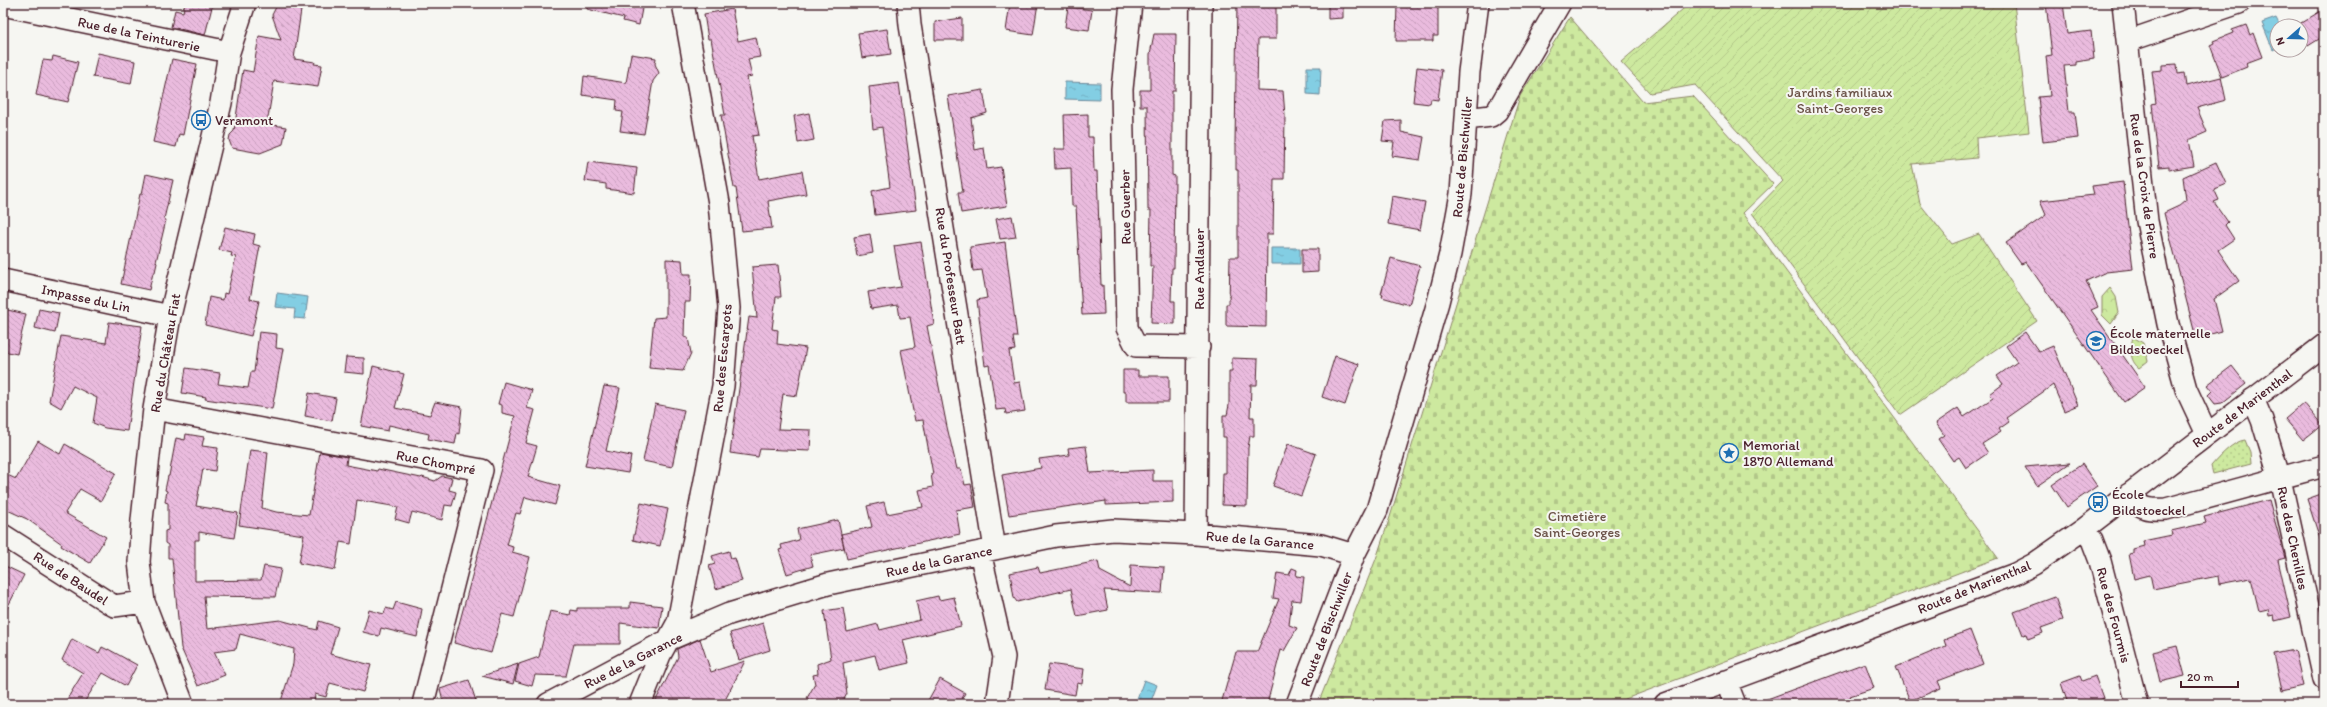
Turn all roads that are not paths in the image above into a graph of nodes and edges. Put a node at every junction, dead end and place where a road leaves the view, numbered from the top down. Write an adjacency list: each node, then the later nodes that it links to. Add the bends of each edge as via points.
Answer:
1 (245, 3): 13 (street, Rue du Château Fiat)
2 (683, 3): 31 (street, Rue des Escargots, via 719,203 729,308 723,386 678,622)
3 (908, 3): 28 (street, Rue du Professeur Batt)
4 (1131, 3): 18 (street, Rue Guerber, via 1122,89 1127,328 1136,346)
5 (1201, 3): 18 (street, Rue Andlauer)
6 (1478, 3): 14 (street, Route de Bischwiller)
7 (1560, 3): 14 (street, via 1497,111 1491,116)
8 (2123, 3): 12 (street, Rue de la Croix de Pierre)
9 (2239, 3): 12 (street)
10 (3, 5): 11 (street, Rue de la Teinturerie)
11 (34, 8): 13 (street, Rue de la Teinturerie)
12 (2128, 41): 21 (street, Rue de la Croix de Pierre, via 2147,221 2166,316 2186,389)
13 (229, 52): 16 (street, Rue du Château Fiat, via 221,103)
14 (1466, 119): 29 (street, Route de Bischwiller, via 1461,194 1438,302 1408,401 1373,488)
15 (3, 280): 16 (street, Impasse du Lin)
16 (170, 316): 20 (street, Rue du Château Fiat)
17 (2324, 345): 19 (street, Route de Marienthal)
18 (1199, 346): 26 (street, Rue Andlauer)
19 (2253, 399): 21 (street, Route de Marienthal); 23 (street, Rue des Chenilles)
20 (154, 409): 30 (street, Rue du Château Fiat, via 139,562); 35 (street, Rue Chompré, via 482,470)
21 (2207, 434): 24 (street, Route de Marienthal)
22 (2324, 466): 23 (street)
23 (2280, 478): 24 (street, via 2166,509 2147,510 2136,503); 32 (street, Rue des Chenilles)
24 (2129, 494): 25 (street, Route de Marienthal)
25 (2084, 529): 33 (street, Route de Marienthal, via 2034,564 2015,574); 42 (street, Rue des Fourmis, via 2092,540 2100,561)
26 (1196, 534): 28 (street, Rue de la Garance, via 1113,530 1056,536); 29 (street, Rue de la Garance, via 1321,545)
27 (3, 535): 30 (street, Rue de Baudel, via 114,606)
28 (988, 551): 31 (street, Rue de la Garance, via 828,584 729,614); 38 (street, Rue du Professeur Batt, via 1004,657)
29 (1354, 555): 39 (street, Route de Bischwiller)
30 (144, 602): 34 (street, Rue du Château Fiat)
31 (670, 639): 36 (street, Rue de la Garance); 37 (street, Rue des Escargots, via 660,655)
32 (2324, 679)
33 (1726, 682): 40 (street, Route de Marienthal); 41 (street)
34 (183, 704)
35 (423, 704)
36 (548, 704)
37 (640, 704)
38 (997, 704)
39 (1297, 704)
40 (1665, 704)
41 (1735, 704)
42 (2138, 704)

